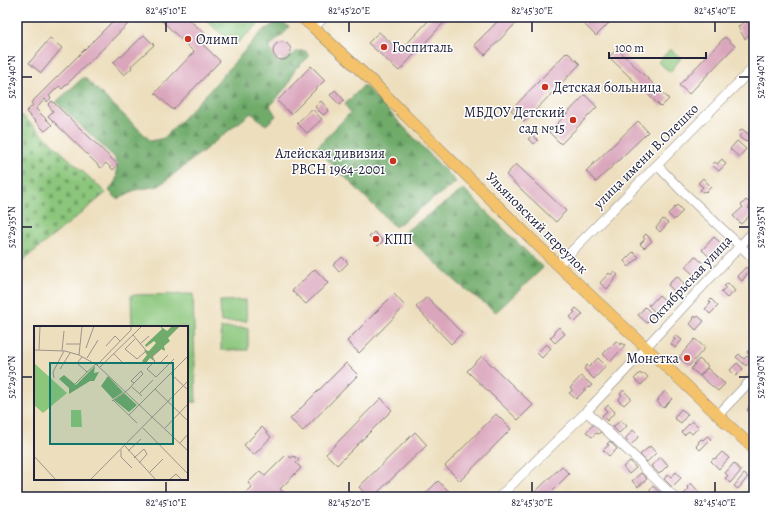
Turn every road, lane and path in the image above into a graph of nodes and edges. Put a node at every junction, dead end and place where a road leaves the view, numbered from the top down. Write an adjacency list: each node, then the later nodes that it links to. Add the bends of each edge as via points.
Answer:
1 (301, 17): 3 (main road, Ульяновский переулок)
2 (324, 17): 3 (street)
3 (314, 28): 9 (main road, Ульяновский переулок, via 374,83)
4 (754, 67): 5 (street, улица имени В.Олешко)
5 (657, 165): 7 (street); 9 (street, улица имени В.Олешко)
6 (754, 231): 7 (street, Октябрьская улица)
7 (740, 246): 8 (street); 10 (street, Октябрьская улица)
8 (754, 259)
9 (558, 265): 10 (main road, Ульяновский переулок)
10 (646, 347): 12 (street, Октябрьская улица); 13 (main road, Ульяновский переулок)
11 (754, 377): 13 (street)
12 (586, 412): 15 (street, Октябрьская улица); 16 (street)
13 (718, 415): 14 (main road, Ульяновский переулок)
14 (754, 449)
15 (499, 497)
16 (674, 497)

